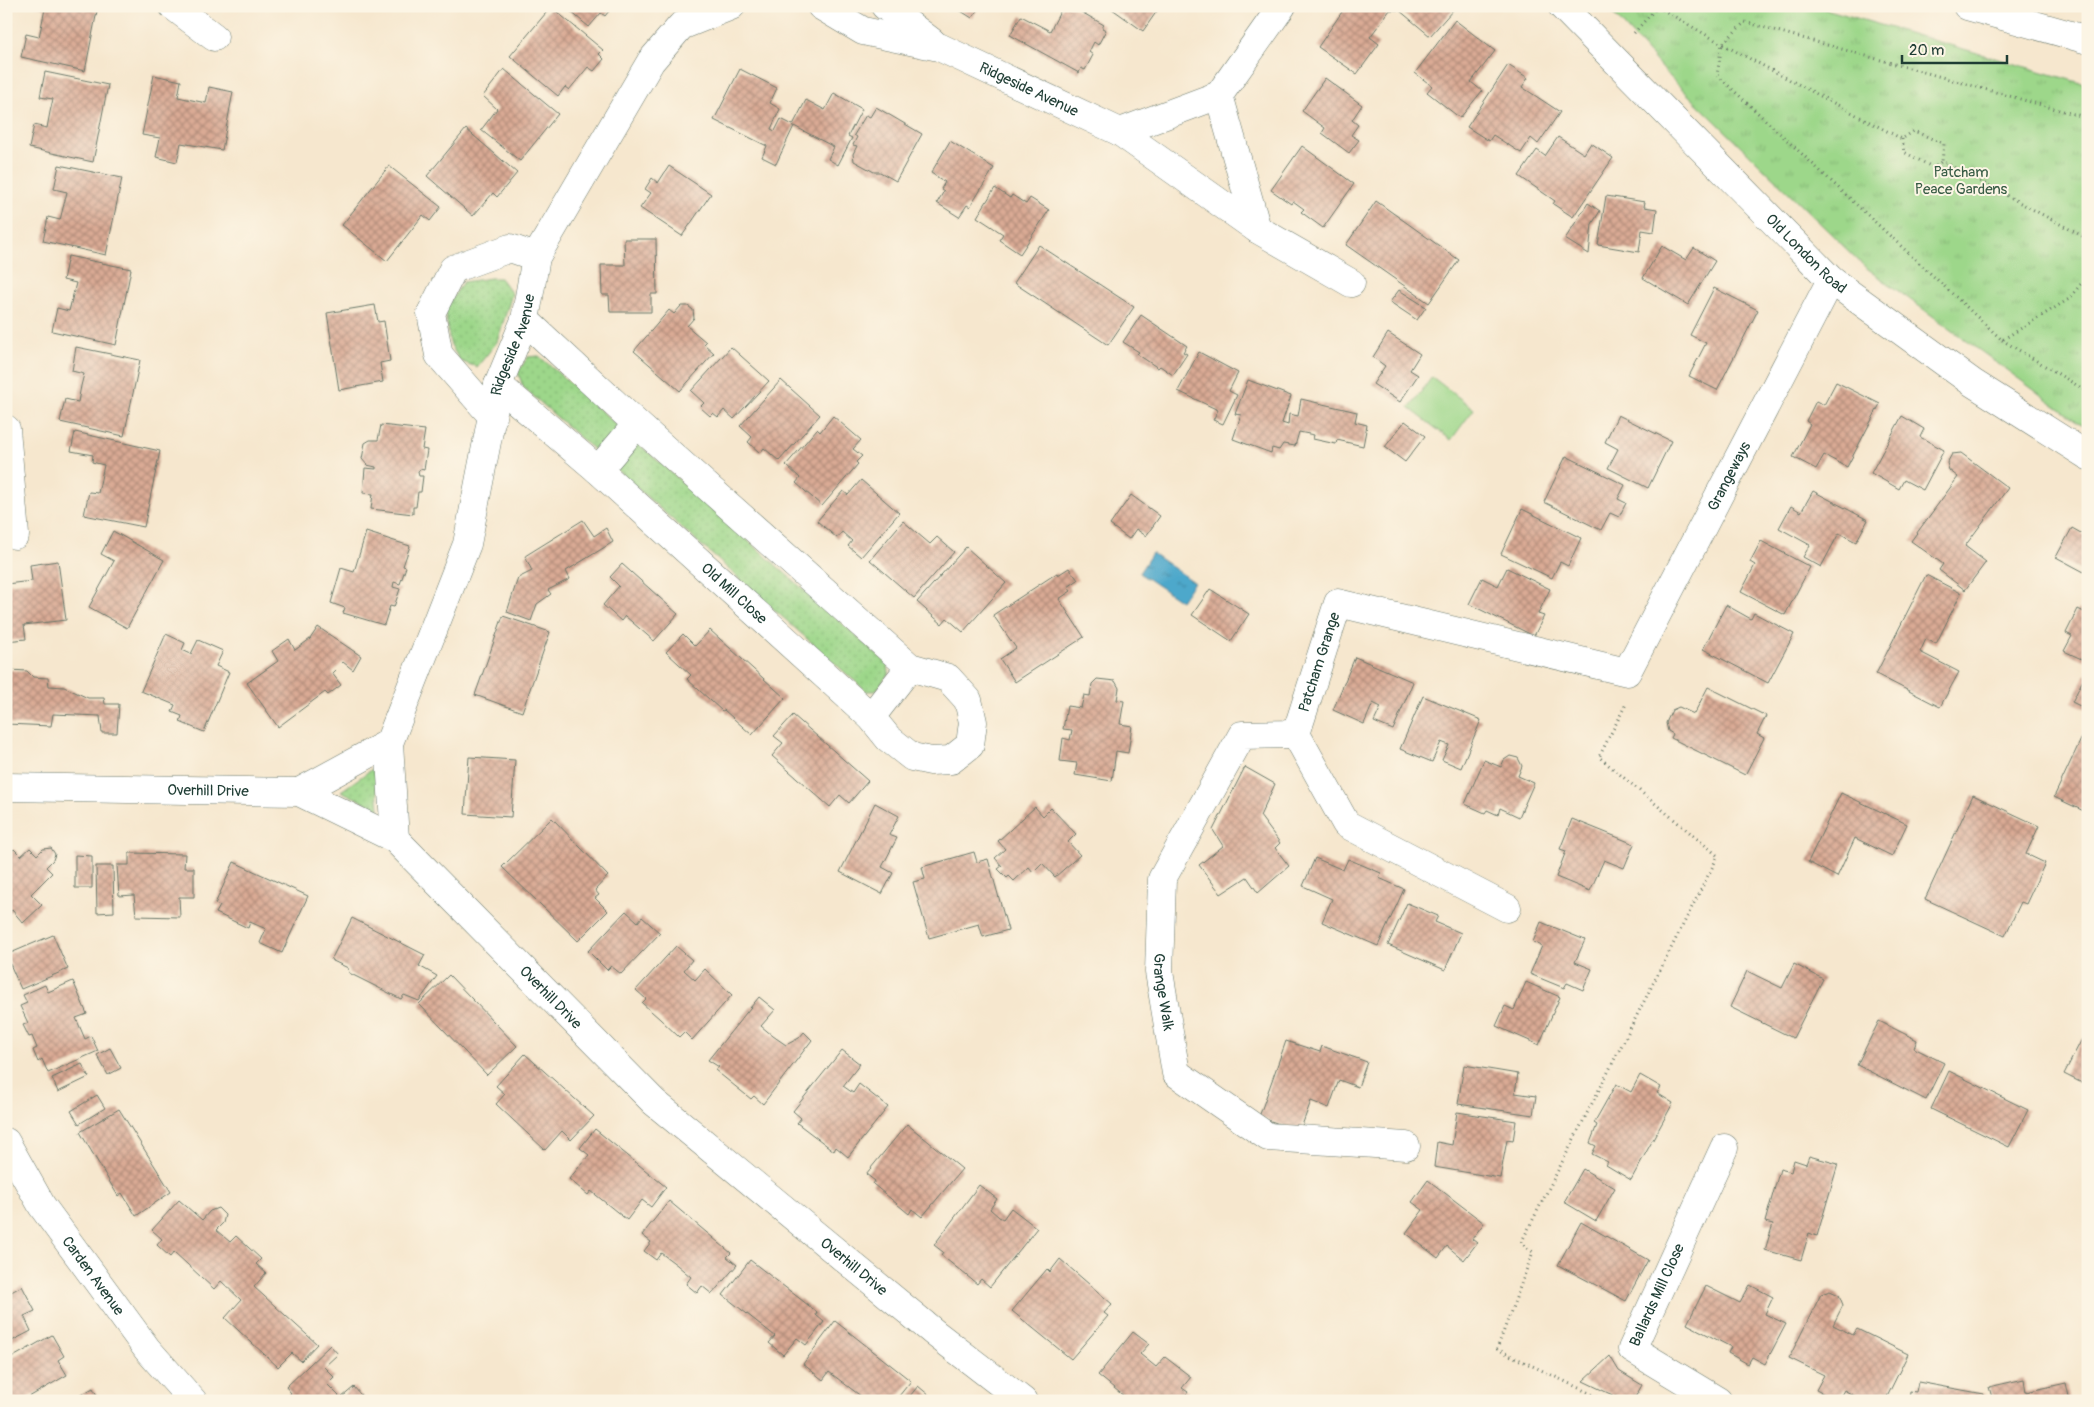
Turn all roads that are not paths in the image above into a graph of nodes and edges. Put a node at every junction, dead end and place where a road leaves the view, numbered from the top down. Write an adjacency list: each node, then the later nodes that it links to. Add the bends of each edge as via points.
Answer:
1 (173, 6): 8 (main road)
2 (731, 6): 14 (main road, Ridgeside Avenue, via 681,26 651,61)
3 (820, 6): 10 (main road, Ridgeside Avenue, via 863,31)
4 (885, 6): 10 (main road, Ridgeside Avenue)
5 (1282, 6): 11 (main road)
6 (1562, 6): 15 (main road, Old London Road)
7 (1967, 6): 9 (main road)
8 (214, 37)
9 (2088, 40)
10 (939, 48): 12 (main road, Ridgeside Avenue)
11 (1219, 95): 12 (main road); 13 (main road)
12 (1120, 132): 13 (main road, Ridgeside Avenue)
13 (1257, 228): 16 (main road, Ridgeside Avenue)
14 (536, 257): 17 (main road, Ridgeside Avenue); 19 (main road, via 510,248 453,269 430,313 439,355)
15 (1831, 280): 22 (main road, Old London Road, via 1973,383); 26 (main road, Grangeways)
16 (1351, 283)
17 (525, 320): 18 (main road, Ridgeside Avenue); 20 (main road, Old Mill Close)
18 (498, 385): 19 (main road, Ridgeside Avenue); 23 (main road, Old Mill Close)
19 (493, 417): 29 (main road, Ridgeside Avenue, via 467,544)
20 (637, 424): 23 (main road); 25 (main road, Old Mill Close)
21 (6, 429): 24 (main road)
22 (2088, 456)
23 (598, 470): 27 (main road, Old Mill Close)
24 (15, 535)
25 (910, 666): 27 (main road); 27 (main road, Old Mill Close, via 948,678 968,700 974,722 970,745 951,760 931,761 912,757 888,738)
26 (1627, 672): 28 (main road, Patcham Grange, via 1338,603)
27 (871, 717)
28 (1296, 734): 33 (main road, via 1346,824); 35 (main road, Grange Walk, via 1242,735 1162,879 1159,972 1176,1073 1268,1137)
29 (389, 742): 31 (main road); 32 (main road, Ridgeside Avenue)
30 (6, 787): 31 (main road, Overhill Drive)
31 (299, 792): 32 (main road, Overhill Drive)
32 (395, 839): 38 (main road, Overhill Drive, via 654,1102 936,1334)
33 (1507, 908)
34 (6, 1142): 37 (main road, Carden Avenue, via 42,1206 148,1349)
35 (1406, 1146)
36 (1724, 1148): 39 (main road, Ballards Mill Close, via 1632,1349)
37 (193, 1401)
38 (1023, 1401)
39 (1718, 1401)

